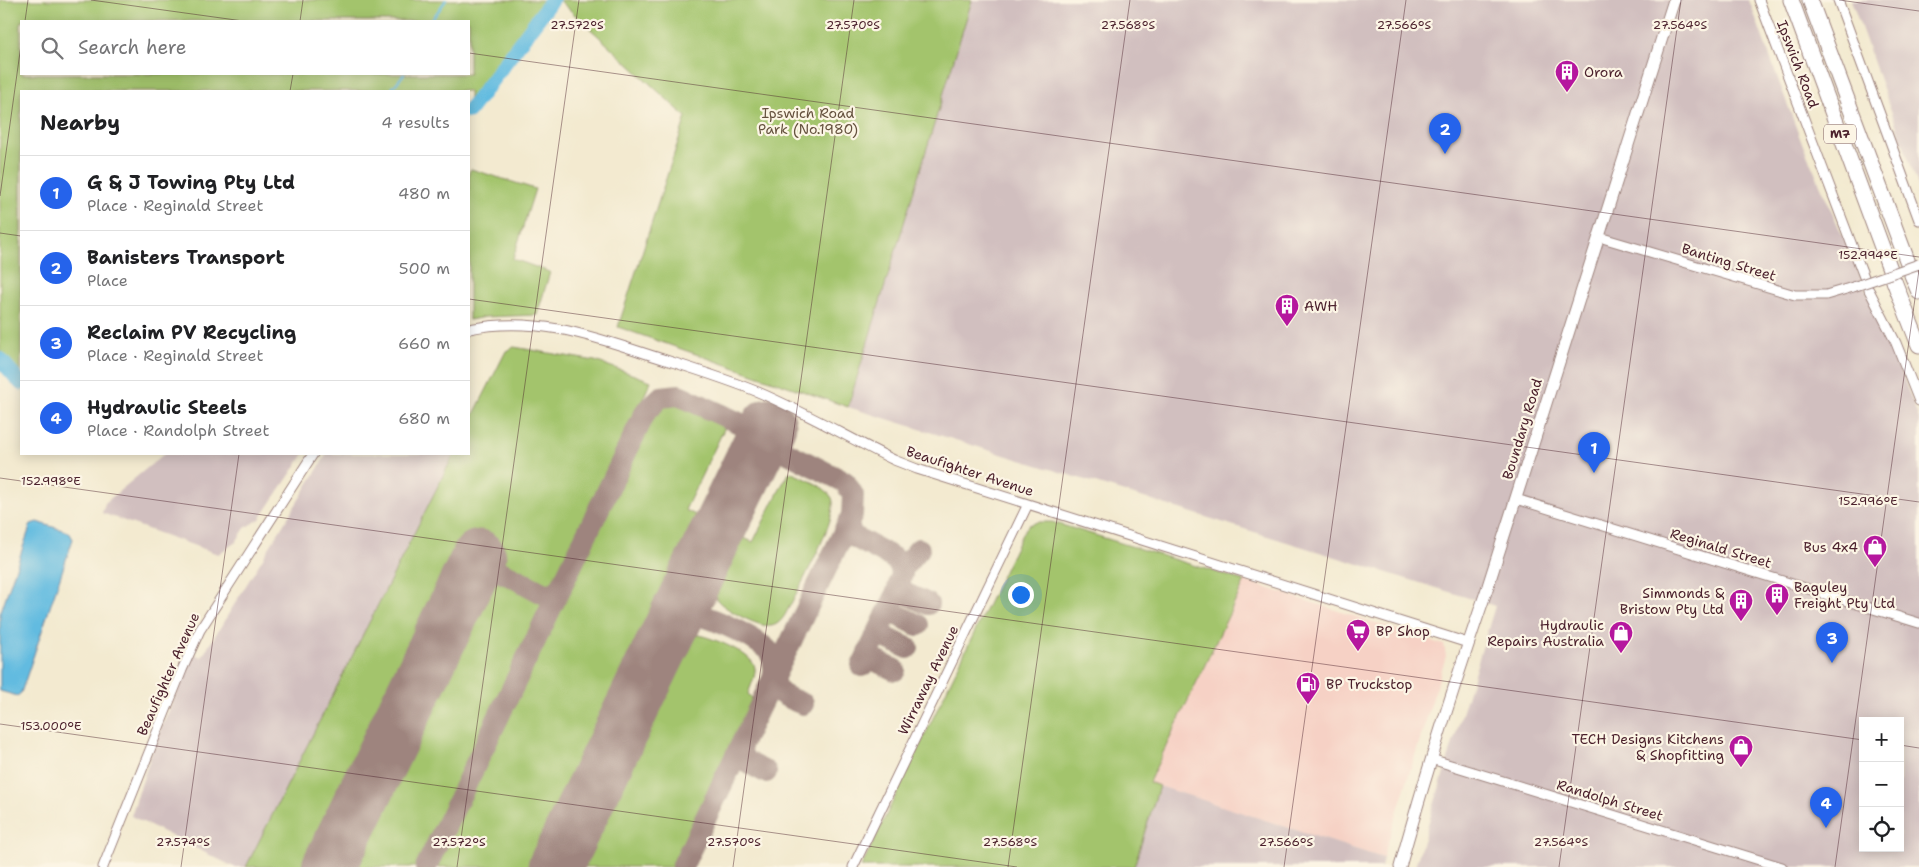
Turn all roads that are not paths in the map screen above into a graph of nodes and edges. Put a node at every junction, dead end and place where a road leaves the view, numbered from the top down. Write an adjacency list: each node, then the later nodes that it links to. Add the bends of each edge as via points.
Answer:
1 (1674, 0): 7 (main road, Boundary Road)
2 (1759, 0): 9 (street, Ipswich Road)
3 (1791, 0): 13 (highway, M7)
4 (1810, 0): 8 (highway, M7)
5 (1838, 0): 6 (street)
6 (1919, 220)
7 (1599, 237): 8 (street, Banting Street, bridge, via 1789,294 1817,296); 16 (main road, Boundary Road)
8 (1913, 267): 11 (highway, M7)
9 (1864, 277)
10 (1869, 290): 14 (street, via 1896,343)
11 (1919, 292)
12 (470, 329): 17 (street, Beaufighter Avenue, via 531,324 564,328 595,337 732,382 782,403 894,460)
13 (1919, 345)
14 (1919, 402)
15 (311, 455): 21 (street, Beaufighter Avenue, via 200,630)
16 (1516, 499): 18 (street, Reginald Street); 19 (main road, Boundary Road)
17 (1028, 504): 19 (street, Beaufighter Avenue); 22 (street, Wirraway Avenue)
18 (1919, 624)
19 (1468, 642): 20 (main road, Boundary Road)
20 (1431, 759): 23 (main road, Boundary Road); 24 (street, Randolph Street)
21 (103, 867)
22 (853, 867)
23 (1400, 867)
24 (1782, 867)

